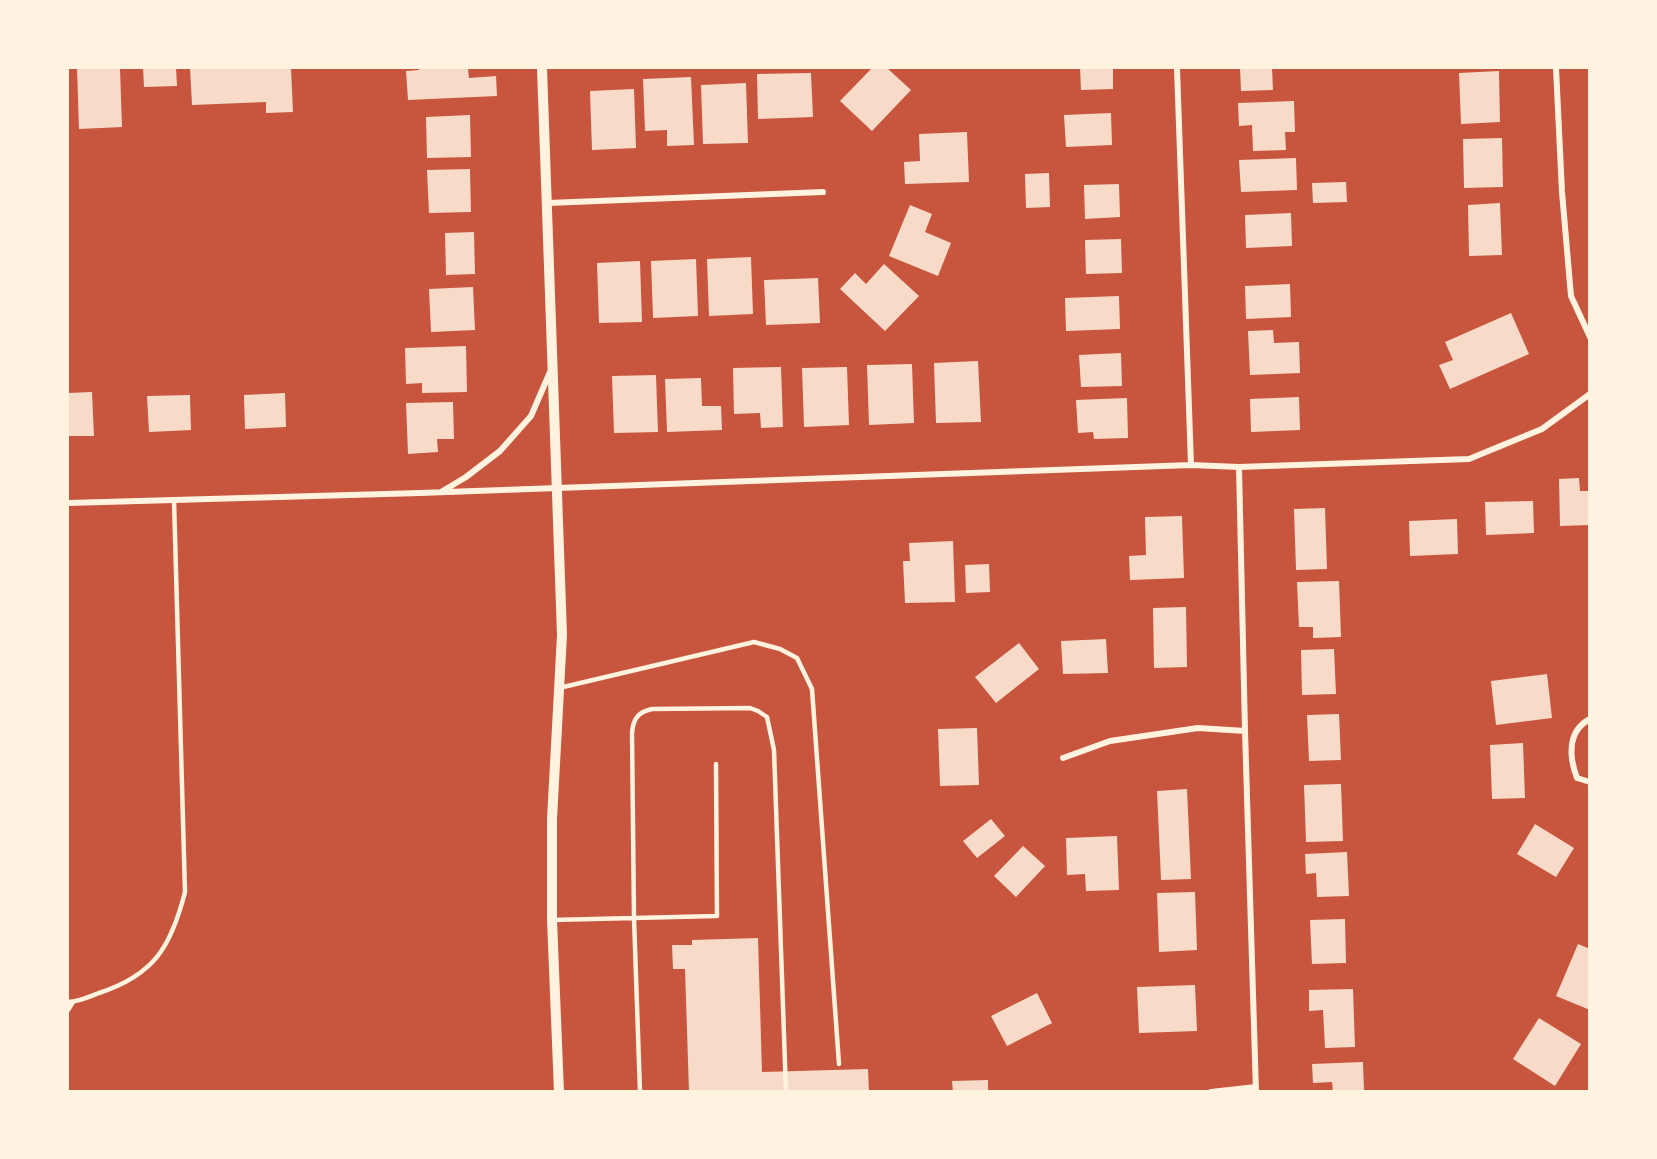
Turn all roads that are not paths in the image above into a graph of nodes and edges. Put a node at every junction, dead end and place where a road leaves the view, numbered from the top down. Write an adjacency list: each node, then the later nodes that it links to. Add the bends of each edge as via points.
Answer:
1 (542, 68): 5 (street)
2 (1177, 68): 9 (street)
3 (1556, 68): 6 (street, via 1571,296)
4 (823, 192): 5 (street)
5 (548, 203): 7 (street)
6 (1590, 337)
7 (553, 366): 11 (street); 12 (street, via 531,416 500,451)
8 (1590, 394): 10 (street, via 1542,429 1469,459)
9 (1191, 465): 10 (street); 11 (street)
10 (1239, 467): 17 (street)
11 (557, 488): 12 (street); 15 (street, via 562,635)
12 (439, 492): 13 (street)
13 (174, 501): 14 (street); 23 (lane, via 185,892 178,922 162,952 141,975)
14 (68, 503)
15 (559, 688): 22 (street, via 552,819); 25 (lane, via 754,642 797,658 812,688)
16 (1590, 719): 20 (street, via 1573,736 1571,763 1577,778)
17 (1245, 731): 18 (street, via 1198,728 1110,741); 26 (street)
18 (1063, 758)
19 (716, 764): 21 (lane, via 717,916)
20 (1590, 782)
21 (634, 918): 22 (lane); 28 (lane); 29 (lane, via 632,733 636,717 652,709 758,711 767,717 774,750)
22 (552, 920): 27 (street)
23 (70, 1002): 24 (lane)
24 (68, 1010)
25 (839, 1064)
26 (1256, 1089): 30 (street)
27 (559, 1092)
28 (640, 1092)
29 (786, 1092)
30 (1211, 1092)

